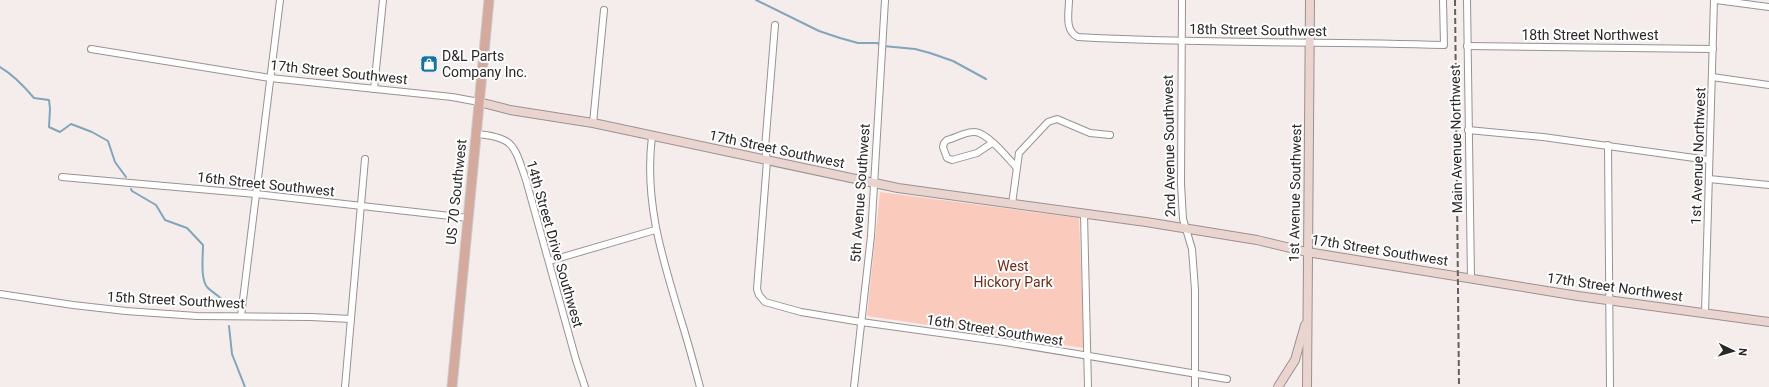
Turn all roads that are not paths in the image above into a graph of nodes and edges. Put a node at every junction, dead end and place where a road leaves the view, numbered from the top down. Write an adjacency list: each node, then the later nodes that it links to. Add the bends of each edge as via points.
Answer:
1 (280, 0): 20 (street)
2 (383, 0): 22 (street)
3 (489, 0): 23 (main road, US 70 Southwest)
4 (885, 0): 37 (street, 5th Avenue Southwest)
5 (1069, 0): 14 (street, 18th Street Southwest, via 1068,29 1071,34 1078,37)
6 (1182, 0): 14 (street, 2nd Avenue Southwest)
7 (1310, 0): 15 (street, 1st Avenue Southwest)
8 (1443, 0): 15 (street, 18th Street Southwest, via 1444,45)
9 (1467, 0): 16 (street, Main Avenue Northwest)
10 (1715, 0): 11 (street); 18 (street, 1st Avenue Northwest)
11 (1769, 6)
12 (604, 10): 24 (street)
13 (774, 25): 33 (street, via 764,148)
14 (1181, 41): 15 (street, 18th Street Southwest); 44 (street, 2nd Avenue Southwest, via 1181,184)
15 (1310, 43): 46 (street, 1st Avenue Southwest)
16 (1467, 46): 18 (street, 18th Street Northwest); 25 (street, Main Avenue Northwest)
17 (91, 49): 20 (street, 17th Street Southwest)
18 (1713, 49): 19 (street, 1st Avenue Northwest)
19 (1712, 77): 21 (street); 32 (street, 1st Avenue Northwest)
20 (270, 78): 22 (street, 17th Street Southwest); 39 (street)
21 (1769, 85)
22 (374, 89): 23 (street, 17th Street Southwest)
23 (479, 102): 24 (street, 17th Street Southwest, via 510,110); 26 (main road, US 70 Southwest)
24 (593, 123): 28 (street, 17th Street Southwest)
25 (1468, 130): 30 (street); 49 (street, Main Avenue Northwest)
26 (476, 134): 43 (main road, US 70 Southwest); 47 (street, 14th Street Drive Southwest, via 500,137 516,151)
27 (1110, 135): 34 (street, via 1090,132 1063,121 1052,120 1019,153)
28 (652, 136): 33 (street, 17th Street Southwest); 45 (street, via 650,178)
29 (992, 143): 29 (street, via 984,135 973,132 947,140 943,147 947,158 952,160 977,153); 34 (street)
30 (1608, 145): 32 (street); 52 (street)
31 (365, 159): 41 (street)
32 (1709, 160): 36 (street, 1st Avenue Northwest)
33 (767, 161): 37 (street, 17th Street Southwest); 56 (street, 16th Street Southwest, via 757,289 761,299 771,305 801,312)
34 (1016, 167): 40 (street)
35 (62, 177): 39 (street, 16th Street Southwest)
36 (1709, 179): 38 (street); 53 (street, 1st Avenue Northwest)
37 (875, 184): 40 (street, 17th Street Southwest); 56 (street, 5th Avenue Southwest)
38 (1769, 185)
39 (256, 194): 41 (street, 16th Street Southwest); 54 (street)
40 (1012, 204): 42 (street, 17th Street Southwest)
41 (360, 207): 43 (street, 16th Street Southwest); 55 (street)
42 (1084, 214): 44 (street, 17th Street Southwest); 58 (street)
43 (468, 218): 62 (main road, US 70 Southwest)
44 (1184, 228): 46 (street, 17th Street Southwest, via 1257,240); 59 (street, 2nd Avenue Southwest, via 1192,249 1196,331)
45 (655, 230): 47 (street); 64 (street)
46 (1307, 252): 48 (street, 17th Street Southwest); 51 (street, 1st Avenue Southwest)
47 (548, 261): 63 (street, 14th Street Drive Southwest)
48 (1458, 276): 49 (street, 17th Street Northwest)
49 (1471, 278): 52 (street, 17th Street Northwest)
50 (0, 294): 54 (street, 15th Street Southwest, via 73,306 126,311)
51 (1307, 300): 68 (street, via 1300,349); 69 (street, 1st Avenue Southwest)
52 (1610, 300): 53 (street, 17th Street Northwest); 70 (street)
53 (1705, 313): 57 (street, 17th Street Northwest)
54 (241, 316): 55 (street, 15th Street Southwest)
55 (351, 319): 61 (street)
56 (861, 322): 58 (street, 16th Street Southwest, via 1005,342); 65 (street, 5th Avenue Southwest)
57 (1769, 322)
58 (1087, 357): 59 (street, 16th Street Southwest); 66 (street)
59 (1195, 374): 60 (street, 16th Street Southwest); 67 (street, 2nd Avenue Southwest)
60 (1227, 378)
61 (345, 387)
62 (452, 387)
63 (585, 387)
64 (700, 387)
65 (854, 387)
66 (1088, 387)
67 (1195, 387)
68 (1278, 387)
69 (1308, 387)
70 (1610, 387)

